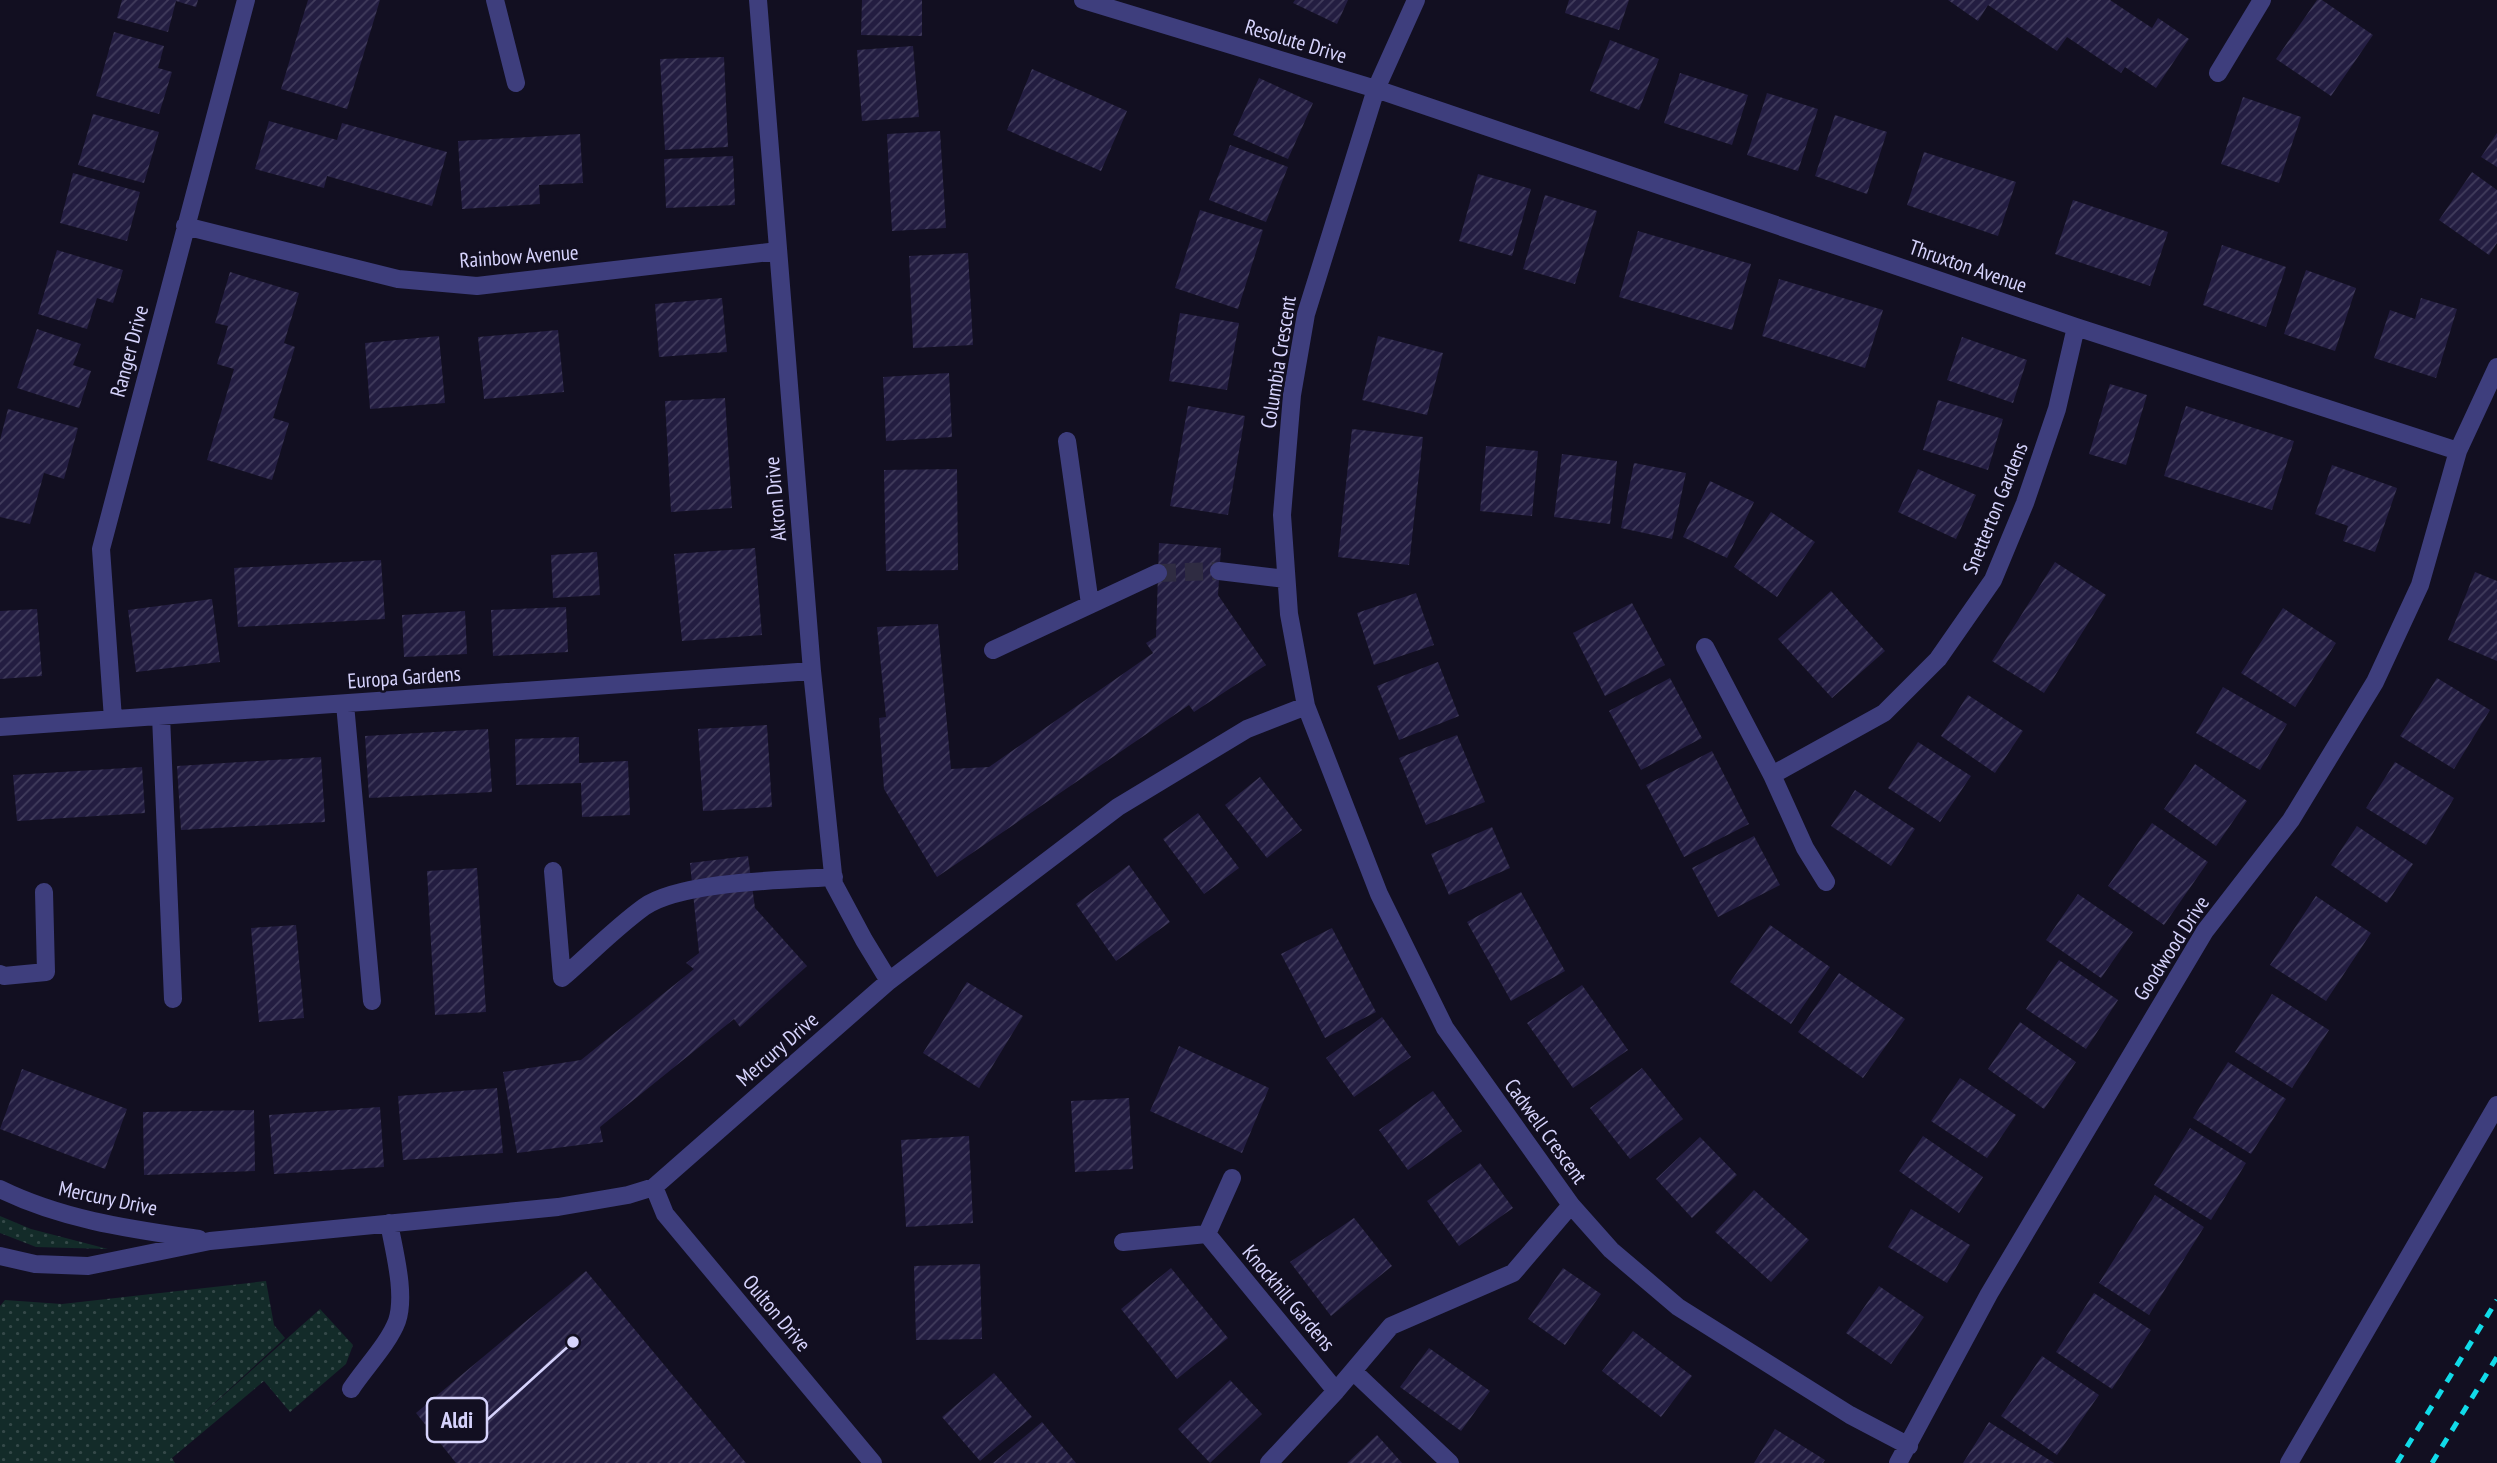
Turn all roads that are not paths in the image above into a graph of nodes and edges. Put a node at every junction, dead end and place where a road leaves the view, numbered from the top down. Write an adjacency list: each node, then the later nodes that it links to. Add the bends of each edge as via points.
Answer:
1 (246, 0): 10 (street, Ranger Drive)
2 (495, 0): 8 (street)
3 (758, 0): 11 (street, Akron Drive)
4 (1083, 0): 9 (street, Resolute Drive)
5 (1416, 0): 9 (street, Columbia Crescent)
6 (2255, 3): 7 (street)
7 (2218, 73)
8 (516, 83)
9 (1376, 89): 12 (street, Thruxton Avenue); 18 (street, Columbia Crescent, via 1306,314 1292,395 1282,515)
10 (185, 226): 11 (street, Rainbow Avenue, via 398,279 477,286); 26 (street, Ranger Drive, via 101,549)
11 (778, 251): 22 (street, Akron Drive)
12 (2076, 327): 15 (street, Thruxton Avenue); 28 (street, Snetterton Gardens, via 2053,421 1993,580 1938,659 1884,713)
13 (2497, 367): 15 (street)
14 (1067, 441): 19 (street)
15 (2458, 451): 50 (street, Goodwood Drive, via 2420,585 2375,682 2291,821 2205,930 1989,1294)
16 (1219, 571): 18 (street)
17 (1158, 573): 19 (street)
18 (1286, 579): 24 (street, Columbia Crescent)
19 (1090, 604): 21 (street)
20 (1705, 647): 28 (street)
21 (993, 650)
22 (812, 671): 23 (street, Europa Gardens); 30 (street, Akron Drive)
23 (345, 704): 25 (street, Europa Gardens); 36 (street)
24 (1306, 706): 34 (street, Mercury Drive, via 1247,729 1118,807); 41 (street, Cadwell Crescent, via 1379,894 1444,1028)
25 (161, 716): 26 (street, Europa Gardens); 35 (street)
26 (113, 719): 27 (street, Europa Gardens)
27 (0, 727)
28 (1772, 775): 31 (street)
29 (553, 871): 30 (street, via 562,978 646,906 675,893)
30 (834, 877): 34 (street, Akron Drive)
31 (1826, 882)
32 (44, 892): 33 (street, via 46,972)
33 (0, 974)
34 (889, 981): 39 (street, Mercury Drive)
35 (173, 999)
36 (372, 1001)
37 (2497, 1105): 55 (street)
38 (1232, 1178): 43 (street)
39 (654, 1187): 42 (street, Mercury Drive, via 558,1208); 51 (street, Oulton Drive, via 665,1213)
40 (0, 1189): 44 (street, Mercury Drive, via 26,1202 101,1224)
41 (1571, 1205): 47 (street, Knockhill Gardens, via 1513,1273 1391,1326); 50 (street, Cadwell Crescent, via 1611,1250 1678,1307 1850,1415)
42 (390, 1223): 44 (street, Mercury Drive); 48 (street, via 401,1298 397,1321)
43 (1207, 1234): 45 (street); 49 (street, Knockhill Gardens)
44 (210, 1241): 46 (street, Mercury Drive, via 88,1266 35,1264)
45 (1123, 1242)
46 (0, 1256)
47 (1353, 1371): 49 (street, Knockhill Gardens); 53 (street)
48 (351, 1389)
49 (1336, 1391): 52 (street, Knockhill Gardens)
50 (1909, 1446): 54 (street, Goodwood Drive)
51 (873, 1463)
52 (1269, 1463)
53 (1450, 1463)
54 (1898, 1463)
55 (2289, 1463)

